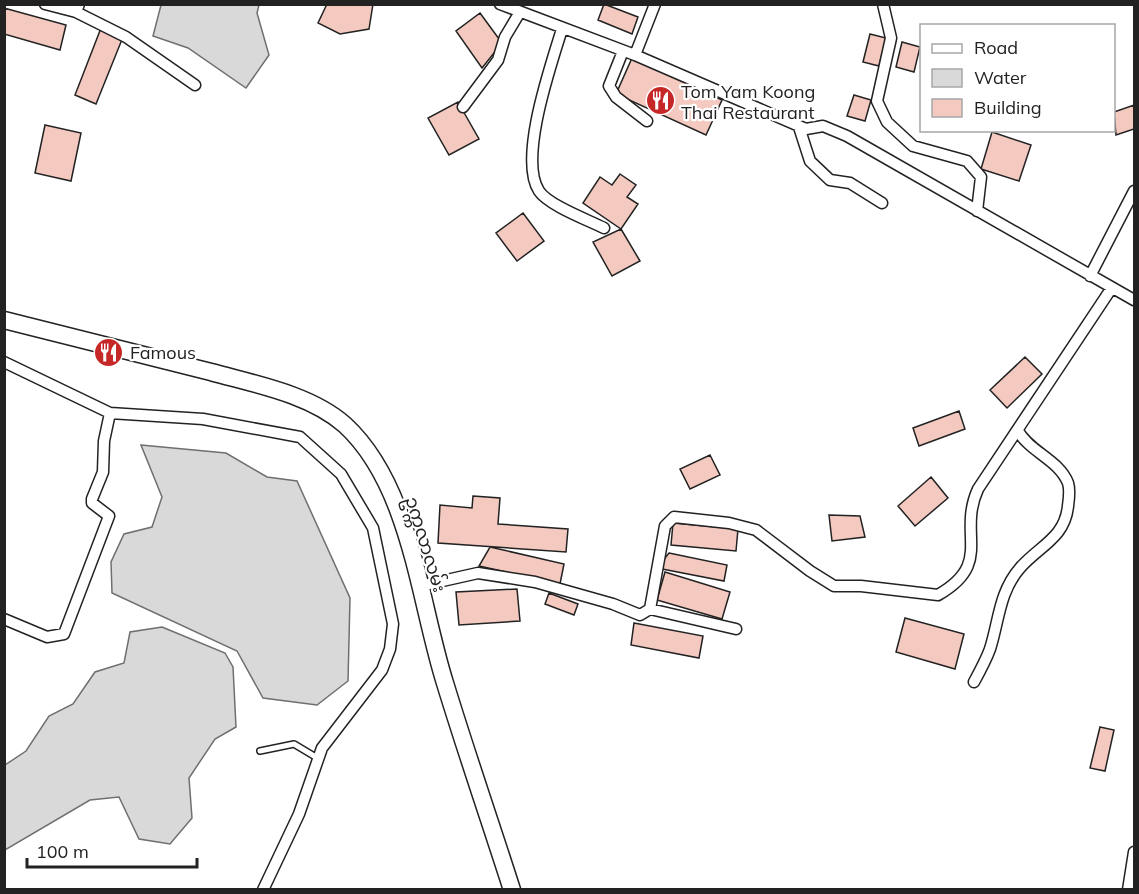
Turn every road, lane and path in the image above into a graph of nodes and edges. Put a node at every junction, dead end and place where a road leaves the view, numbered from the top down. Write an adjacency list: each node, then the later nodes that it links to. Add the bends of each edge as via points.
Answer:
1 (45, 4): 5 (street)
2 (500, 4): 6 (street)
3 (655, 4): 9 (street)
4 (883, 4): 16 (street, via 891,38 877,101 887,122 913,146 967,161 981,177)
5 (77, 8): 10 (street)
6 (520, 12): 7 (street); 11 (street, via 505,37 498,60)
7 (562, 29): 8 (street); 17 (street, via 541,93 531,172 540,193)
8 (623, 51): 9 (street); 12 (street, via 609,86 616,97)
9 (635, 55): 13 (street)
10 (195, 85)
11 (463, 107)
12 (647, 121)
13 (799, 127): 15 (street, via 810,160 830,180 850,183); 16 (street, via 823,126 847,136)
14 (1134, 191): 18 (street)
15 (882, 203)
16 (977, 211): 18 (street)
17 (604, 228)
18 (1090, 276): 19 (street)
19 (1111, 288): 20 (street); 24 (street)
20 (1134, 300)
21 (4, 320): 25 (main road, ဥက္ကလာလမ်း, via 266,387 317,406 344,424 380,472 398,509)
22 (4, 362): 23 (street)
23 (110, 413): 27 (street, via 103,472 92,499 109,516 64,634 47,637); 31 (street, via 203,419 300,436 340,474 373,528 393,624 390,649 382,670 322,748)
24 (1018, 431): 26 (street, via 993,462 973,498 968,569 938,595 861,585 834,586 756,530 674,517 663,532); 29 (street, via 1024,441 1060,470 1068,484 1068,512 1062,529 1019,569 1008,587 999,606 990,649)
25 (420, 586): 26 (street, via 478,573 535,582 640,615); 34 (main road, ဥက္ကလာလမ်း, via 444,681)
26 (650, 609): 28 (street)
27 (4, 619)
28 (736, 629)
29 (974, 682)
30 (260, 751): 31 (lane, via 294,744)
31 (319, 759): 33 (street, via 299,814)
32 (1134, 852): 35 (street)
33 (263, 890)
34 (512, 890)
35 (1128, 890)

